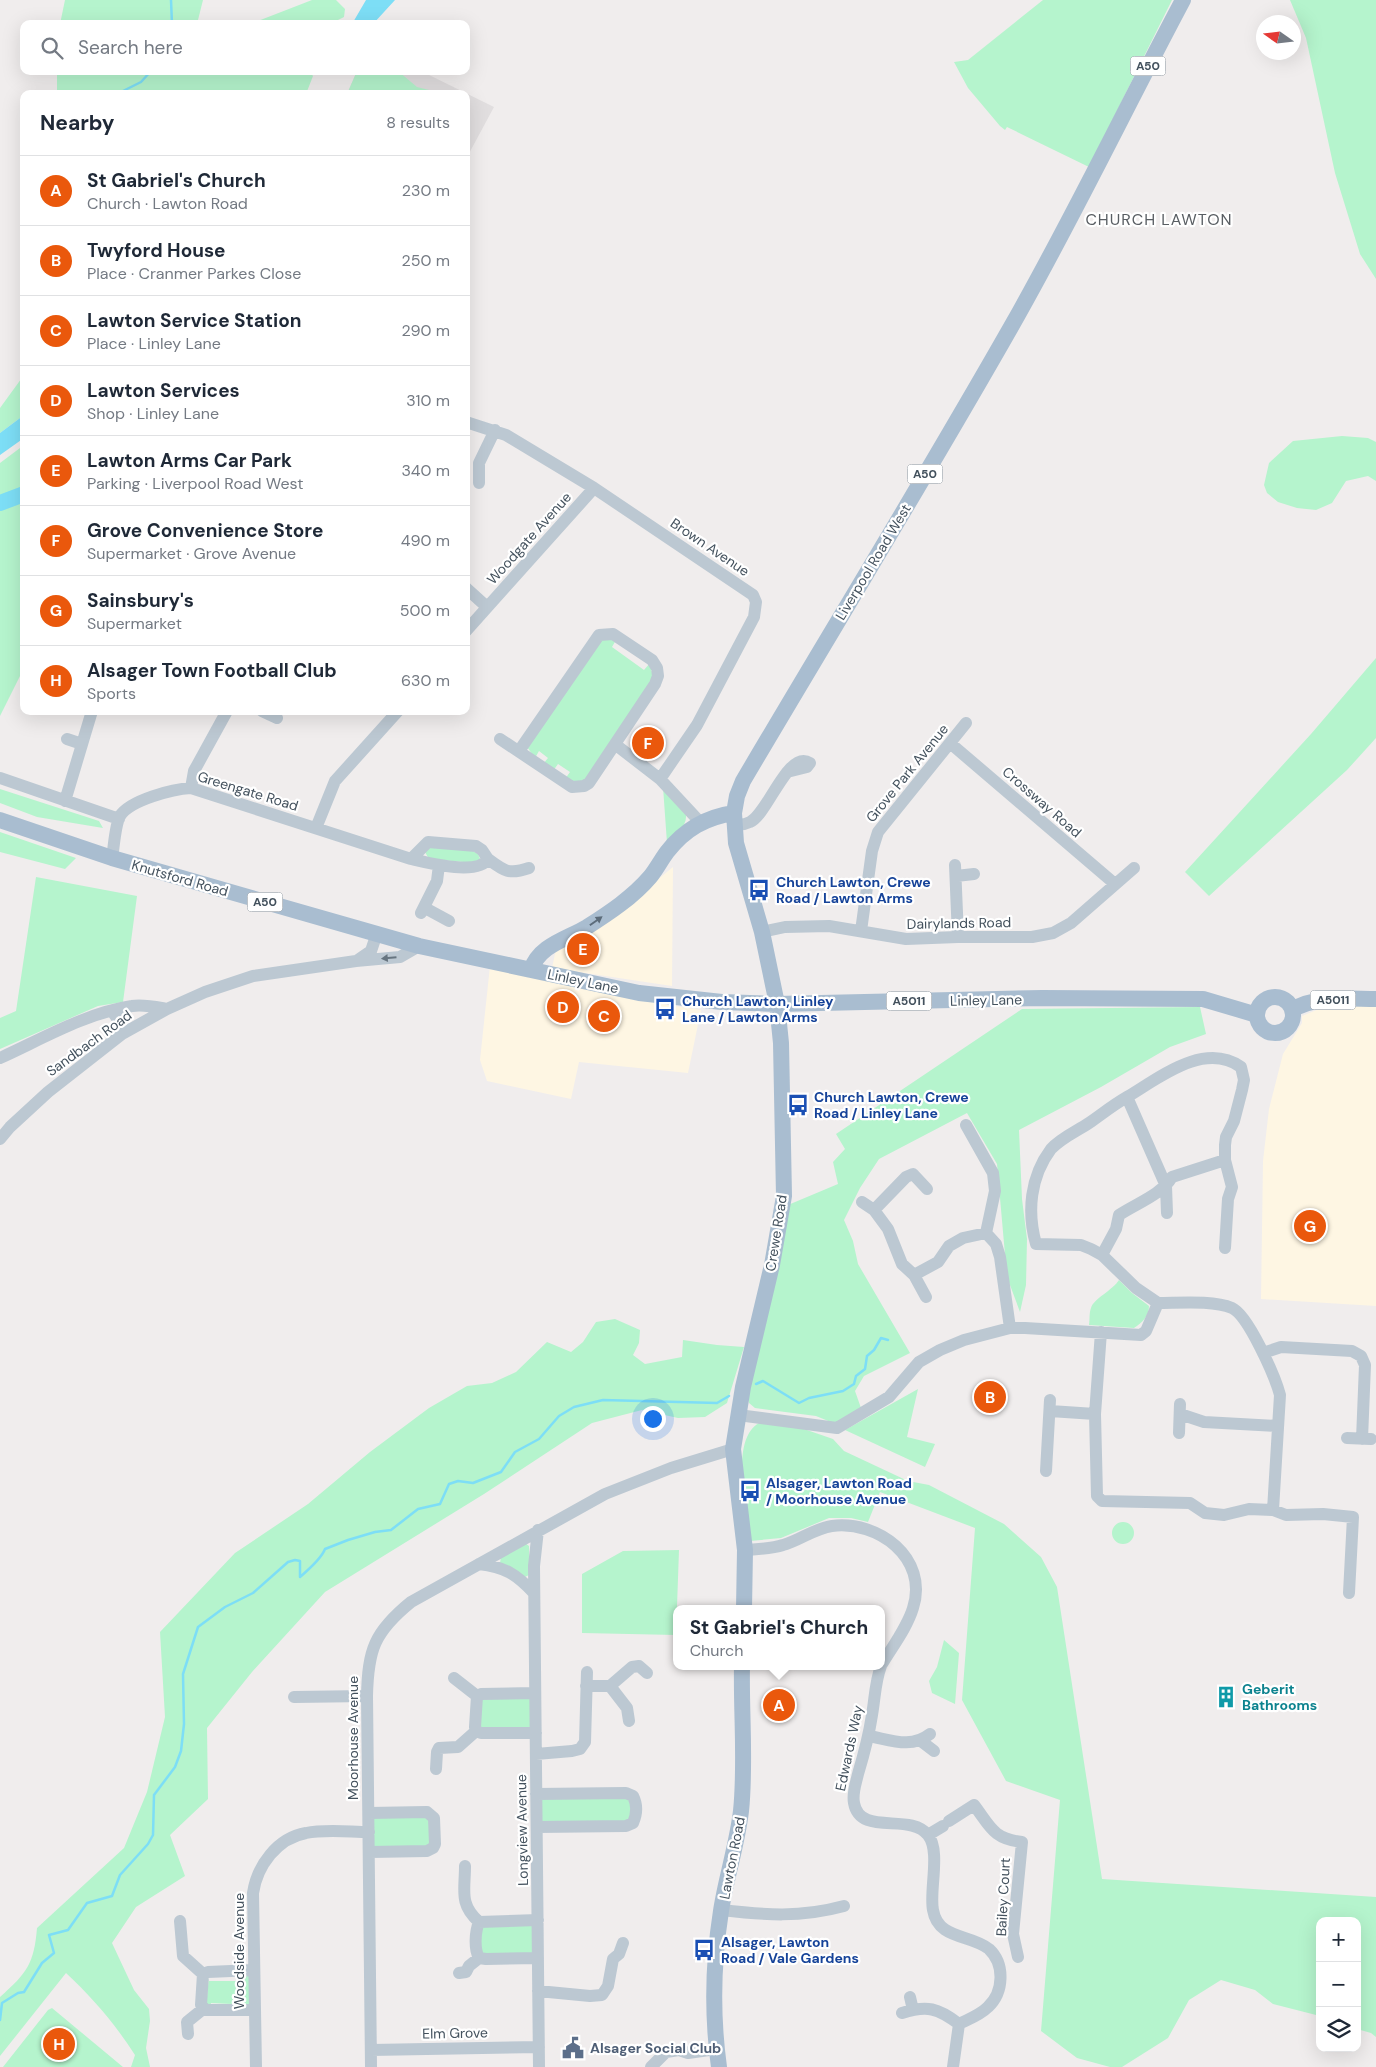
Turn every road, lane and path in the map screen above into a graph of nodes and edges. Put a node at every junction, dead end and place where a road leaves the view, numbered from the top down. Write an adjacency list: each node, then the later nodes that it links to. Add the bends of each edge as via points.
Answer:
1 (1183, 0): 27 (main road, Liverpool Road West / A50, via 1016,319 743,781)
2 (470, 423): 3 (street, Brown Avenue)
3 (496, 430): 4 (street, via 478,463); 5 (street, Brown Avenue)
4 (479, 483)
5 (594, 488): 7 (street, Woodgate Avenue); 23 (street, Brown Avenue, via 744,588 756,602 754,617 697,725)
6 (470, 592): 7 (street)
7 (487, 607): 8 (street, Woodgate Avenue)
8 (470, 626)
9 (91, 715): 18 (street)
10 (225, 715): 24 (street, via 194,771)
11 (271, 715): 13 (street)
12 (394, 715): 30 (street, via 335,781)
13 (277, 718)
14 (966, 723): 17 (street, Grove Park Avenue)
15 (67, 739): 18 (street)
16 (500, 739): 20 (street)
17 (950, 743): 38 (street, Crossway Road); 40 (street, Grove Park Avenue, via 878,832 872,851)
18 (82, 744): 25 (street)
19 (616, 745): 20 (street, via 589,783 578,787 572,787); 20 (street, via 658,676 652,660 613,634 606,634 596,638); 23 (street)
20 (519, 751)
21 (787, 772): 27 (street, via 760,814 751,822)
22 (0, 778): 25 (street)
23 (660, 779): 29 (street)
24 (191, 788): 26 (street, Greengate Road, via 177,789 132,805); 30 (street, Greengate Road)
25 (65, 802): 26 (street)
26 (119, 819): 31 (street)
27 (734, 819): 29 (main road); 41 (main road, Crewe Road / A50, via 736,843)
28 (0, 820): 31 (main road, Knutsford Road / A50)
29 (700, 822): 46 (main road, one-way to 29, via 541,953 586,927 634,892 650,877 667,851)
30 (316, 828): 32 (street, Greengate Road)
31 (112, 858): 42 (main road, Knutsford Road / A50)
32 (411, 859): 33 (street, via 428,842 476,846); 34 (street, Greengate Road)
33 (488, 859): 34 (street, Greengate Road, via 475,868); 35 (street, via 510,872)
34 (439, 865): 39 (street, via 437,881 423,910)
35 (529, 868)
36 (1134, 868): 38 (street, Dairylands Road)
37 (974, 874): 43 (street, via 955,871)
38 (1115, 884): 43 (street, Dairylands Road, via 1071,923 1052,933 1032,937)
39 (450, 921)
40 (861, 931): 41 (street, Dairylands Road, via 804,926); 43 (street, Dairylands Road, via 906,939)
41 (762, 932): 48 (main road, Crewe Road / A50)
42 (377, 933): 44 (main road, Knutsford Road / A50); 45 (street, via 371,951)
43 (958, 937)
44 (418, 946): 45 (street, Sandbach Road, one-way to 45, via 400,957); 46 (main road, Linley Lane / A50)
45 (356, 961): 49 (street, Sandbach Road, via 253,976)
46 (531, 970): 48 (main road, Linley Lane / A50, via 639,993)
47 (1376, 999): 50 (main road, A5011, via 1317,1000)
48 (777, 1004): 52 (main road, Linley Lane / A5011, via 1042,998 1203,999); 74 (main road, Crewe Road, via 781,1043 784,1196)
49 (166, 1009): 51 (street, via 134,1006); 53 (street, Sandbach Road)
50 (1292, 1010): 52 (main road, via 1286,1001 1275,997 1260,1004); 52 (main road, via 1292,1022 1279,1033 1263,1029)
51 (112, 1011): 53 (street); 54 (street)
52 (1257, 1015)
53 (122, 1034): 57 (street, Sandbach Road, via 48,1092)
54 (0, 1058)
55 (1127, 1098): 58 (street, via 1181,1065 1209,1058 1231,1060 1241,1067 1244,1080 1234,1121 1226,1137); 59 (street); 66 (street, via 1108,1107 1052,1148 1033,1187 1030,1208 1036,1249 1081,1245)
56 (966, 1125): 64 (street, via 993,1173 995,1190)
57 (0, 1139)
58 (1225, 1160): 59 (street, via 1172,1177); 65 (street, via 1232,1187 1228,1199)
59 (1166, 1186): 63 (street); 66 (street, via 1119,1215 1116,1229)
60 (927, 1189): 62 (street, via 913,1174)
61 (862, 1202): 62 (street)
62 (874, 1210): 67 (street, via 888,1229 902,1264)
63 (1167, 1213)
64 (986, 1233): 67 (street, via 963,1238 949,1246 938,1262); 70 (street, via 996,1244 1000,1257)
65 (1225, 1248)
66 (1102, 1255): 69 (street, via 1136,1288)
67 (914, 1275): 68 (street)
68 (926, 1297)
69 (1158, 1303): 71 (street, via 1146,1331 1141,1335); 72 (street, via 1213,1304 1232,1308 1244,1318)
70 (1010, 1328): 71 (street); 74 (street, via 964,1340 919,1362 889,1397 837,1428)
71 (1101, 1332): 73 (street)
72 (1263, 1353): 75 (street, via 1280,1395); 77 (street, via 1281,1347 1352,1352 1361,1356 1365,1365 1366,1439)
73 (1096, 1414): 79 (street, via 1050,1406); 80 (street, via 1096,1503 1190,1503 1205,1513 1224,1516 1249,1509)
74 (738, 1416): 78 (main road)
75 (1278, 1426): 76 (street, via 1204,1422 1180,1409); 80 (street)
76 (1179, 1433)
77 (1347, 1438)
78 (733, 1449): 81 (street, Moorhouse Avenue, via 671,1468 605,1494); 82 (main road)
79 (1046, 1471)
80 (1273, 1510): 85 (street, via 1286,1515 1353,1517 1353,1543 1343,1577)
81 (538, 1530): 83 (street, Moorhouse Avenue); 84 (street, Longview Avenue)
82 (745, 1550): 86 (main road); 87 (street, Edwards Way, via 783,1545 831,1526 850,1526 874,1532 892,1542 905,1554 913,1570 916,1590 910,1615)
83 (479, 1564): 84 (street, via 511,1572); 96 (street, Moorhouse Avenue, via 411,1602 393,1616 371,1651)
84 (534, 1593): 95 (street, Longview Avenue)
85 (1349, 1593)
86 (744, 1605)
87 (885, 1658)
88 (742, 1670): 114 (main road, Lawton Road, via 741,1810)
89 (879, 1670): 102 (street, Edwards Way)
90 (587, 1672): 93 (street)
91 (646, 1673): 94 (street, via 639,1666 632,1666)
92 (454, 1678): 97 (street)
93 (586, 1686): 94 (street); 104 (street, via 585,1742 580,1748)
94 (610, 1686): 99 (street, via 627,1708)
95 (535, 1693): 97 (street); 101 (street, Longview Avenue)
96 (367, 1696): 98 (street); 107 (street, Moorhouse Avenue)
97 (477, 1696): 100 (street)
98 (294, 1697)
99 (629, 1720)
100 (476, 1731): 101 (street); 105 (street, via 458,1746 438,1748)
101 (536, 1733): 104 (street, Longview Avenue)
102 (869, 1736): 103 (street, via 906,1743 926,1738); 110 (street, Edwards Way, via 854,1791 854,1805 870,1822 913,1825)
103 (934, 1751)
104 (536, 1754): 106 (street, Longview Avenue)
105 (436, 1769)
106 (536, 1794): 108 (street, Longview Avenue); 108 (street, via 626,1793 636,1802 636,1817 626,1826)
107 (369, 1813): 109 (street, Moorhouse Avenue); 111 (street, via 427,1812 434,1818 435,1844 427,1851)
108 (537, 1827): 115 (street, Longview Avenue)
109 (369, 1832): 111 (street, Moorhouse Avenue); 122 (street, Woodside Avenue, via 306,1833 288,1839 265,1860 256,1876 252,1893)
110 (928, 1835): 121 (street, via 933,1850 932,1910 938,1924 953,1935 987,1948); 121 (street, Bailey Court, via 974,1805 995,1833 1007,1840 1022,1842 1013,1934 1022,1955)
111 (370, 1852): 133 (street, Moorhouse Avenue)
112 (465, 1866): 117 (street, via 465,1906)
113 (844, 1906): 114 (street, via 804,1914 768,1915)
114 (721, 1910): 132 (main road, Lawton Road, via 714,1997)
115 (538, 1920): 117 (street); 120 (street, Longview Avenue)
116 (180, 1921): 124 (street, via 183,1956)
117 (479, 1922): 119 (street, via 476,1952)
118 (623, 1943): 125 (street, via 620,1954 613,1960 608,1986 602,1995)
119 (479, 1958): 120 (street); 123 (street, via 466,1972)
120 (538, 1958): 125 (street, Longview Avenue)
121 (999, 1965): 129 (street, via 998,1992 989,2006)
122 (254, 1970): 124 (street); 128 (street, Woodside Avenue)
123 (459, 1973)
124 (203, 1974): 127 (street)
125 (538, 1991): 131 (street, Longview Avenue)
126 (910, 1997): 129 (street, via 907,2012 933,2008)
127 (202, 2009): 128 (street); 130 (street, via 187,2022)
128 (254, 2010): 134 (street, Woodside Avenue)
129 (959, 2024): 139 (street)
130 (188, 2034)
131 (539, 2047): 133 (street, Elm Grove); 136 (street, Longview Avenue)
132 (716, 2049): 137 (street, via 666,2052); 138 (main road, Lawton Road)
133 (371, 2050): 135 (street, Moorhouse Avenue)
134 (256, 2067)
135 (371, 2067)
136 (539, 2067)
137 (651, 2067)
138 (719, 2067)
139 (953, 2067)

